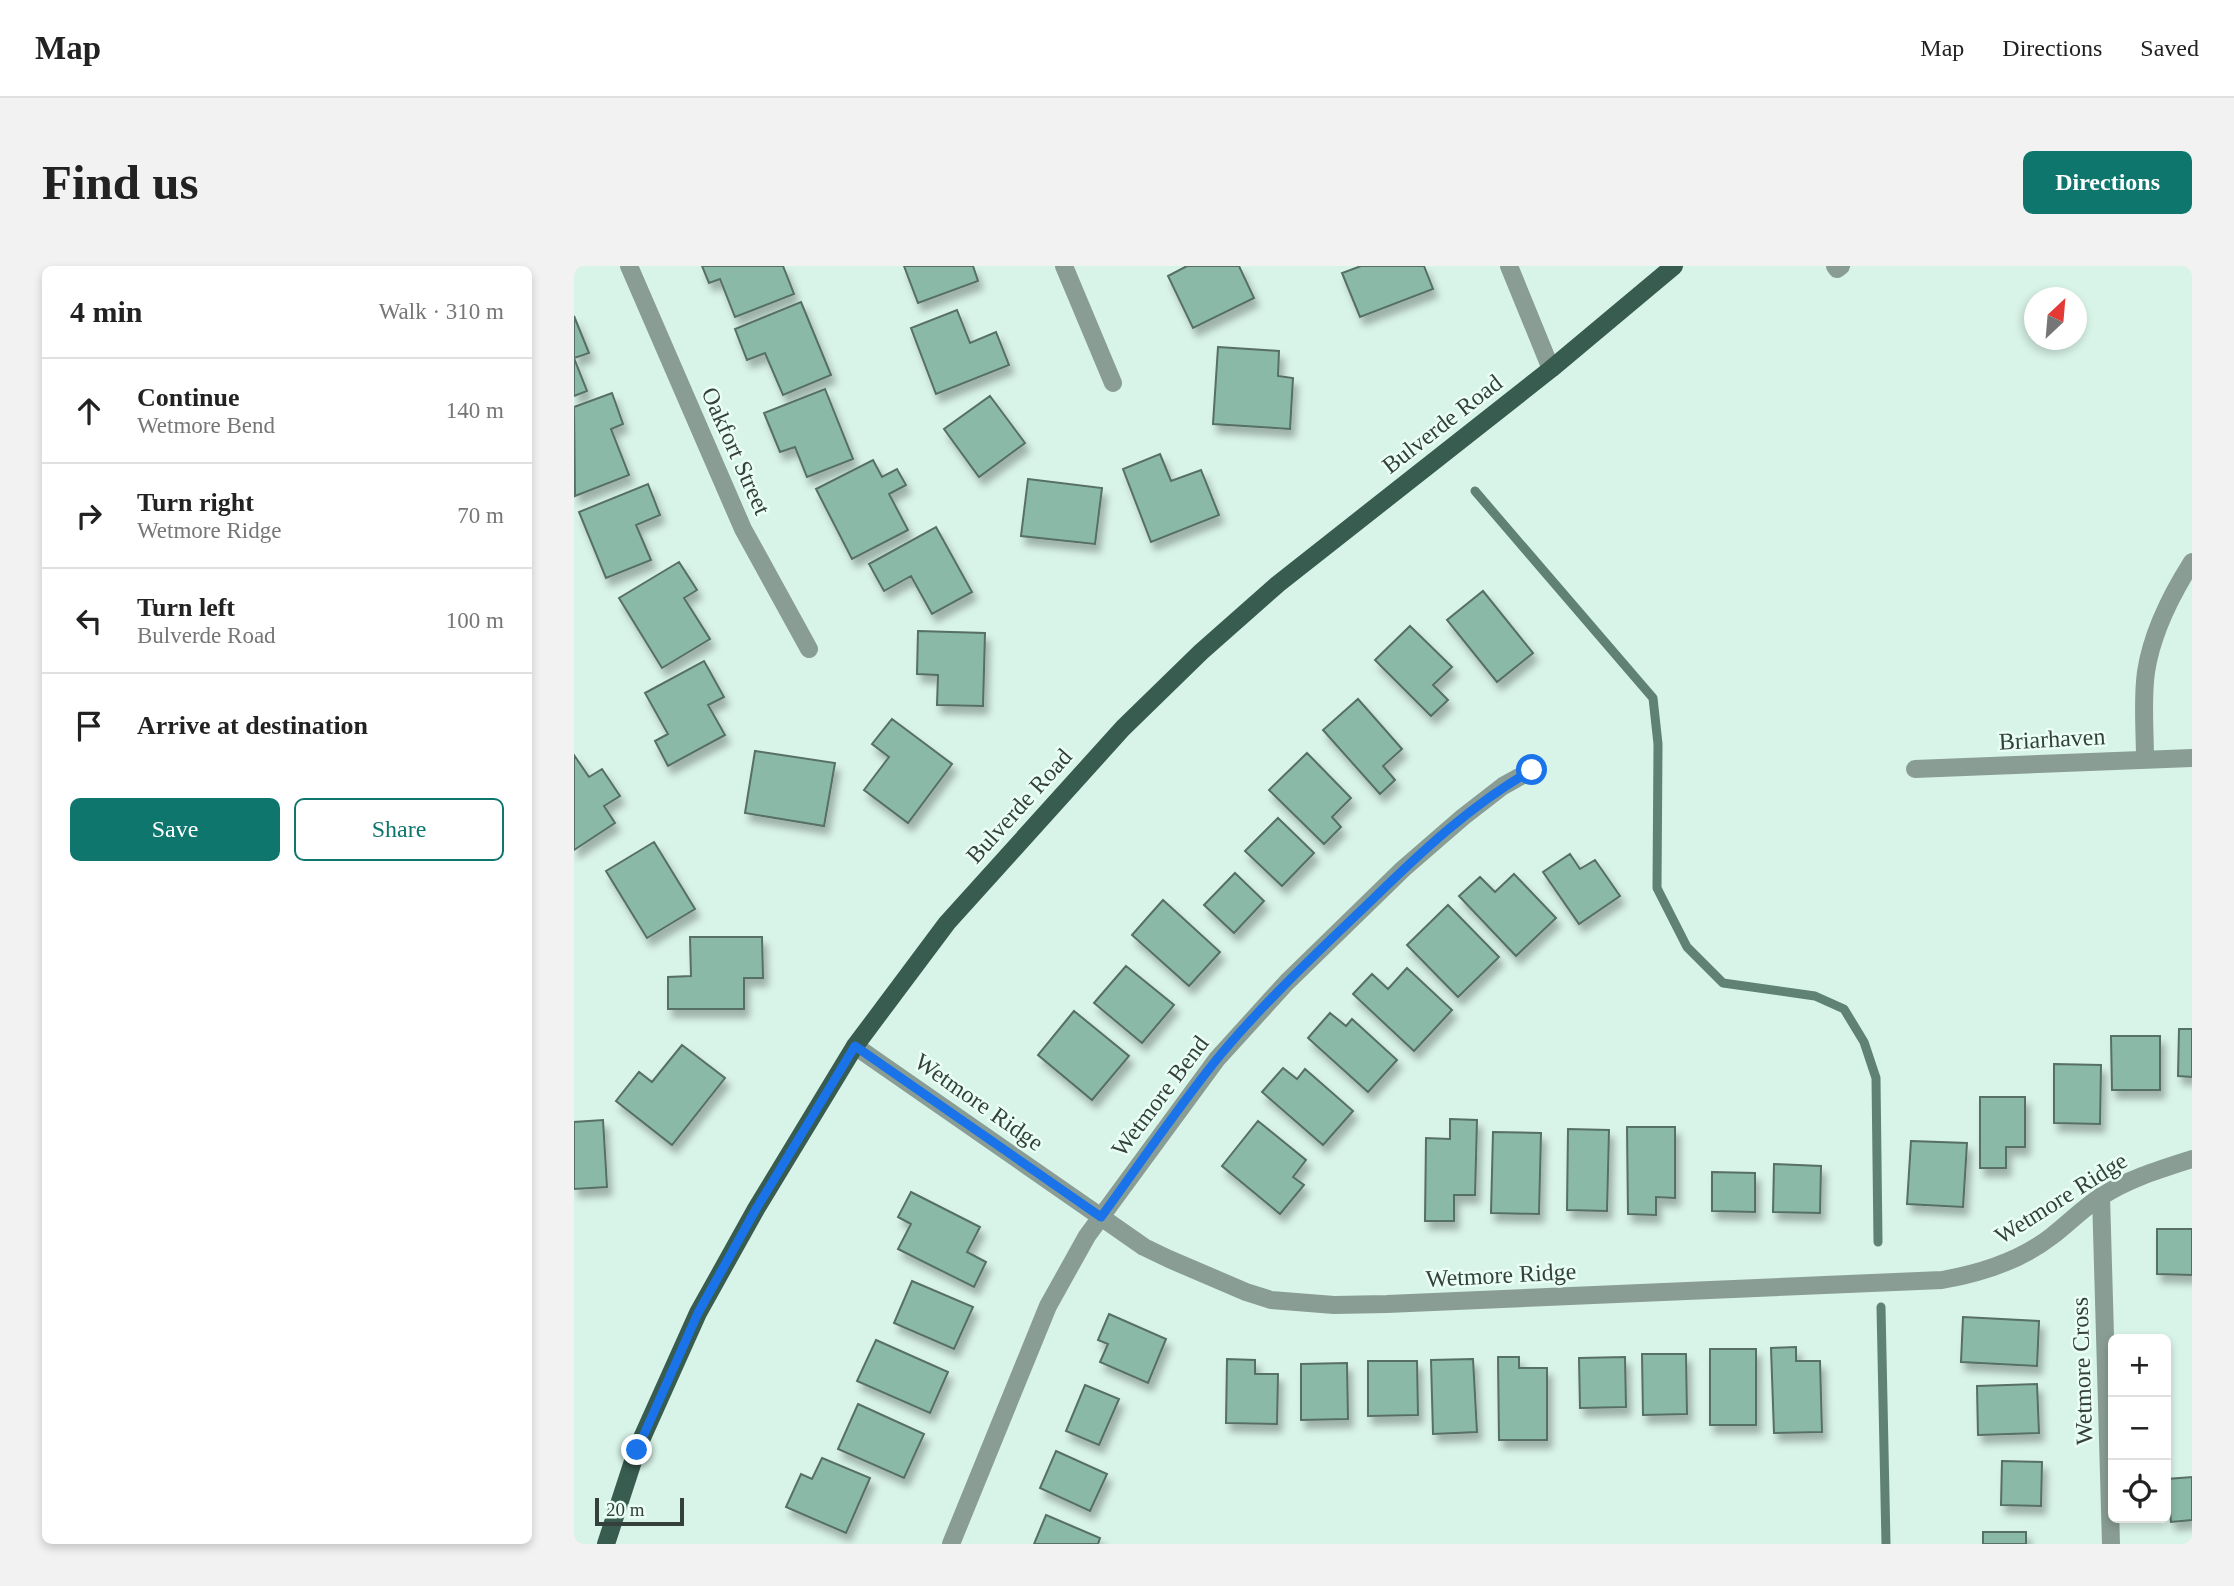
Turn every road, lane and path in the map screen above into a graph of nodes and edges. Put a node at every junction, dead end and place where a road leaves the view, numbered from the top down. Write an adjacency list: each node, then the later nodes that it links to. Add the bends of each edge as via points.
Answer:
1 (629, 266): 10 (street, Oakfort Street, via 743,530)
2 (1064, 266): 8 (street)
3 (1509, 266): 7 (street)
4 (1674, 266): 7 (main road, Bulverde Road)
5 (1835, 266): 6 (street)
6 (1841, 266)
7 (1551, 369): 15 (main road, Bulverde Road, via 1278,584 1123,728 947,923)
8 (1113, 383)
9 (2192, 562): 12 (street, via 2174,591 2146,671)
10 (809, 649)
11 (2192, 758): 12 (street, Briarhaven)
12 (2145, 759): 13 (street, Briarhaven)
13 (1915, 769)
14 (1532, 770): 18 (street, Wetmore Bend, via 1503,786 1403,869 1287,982 1217,1059)
15 (855, 1046): 18 (street, Wetmore Ridge); 19 (main road, Bulverde Road, via 698,1313 637,1450)
16 (2192, 1159): 17 (street, Wetmore Ridge, via 2145,1174)
17 (2101, 1196): 18 (street, Wetmore Ridge, via 2015,1260 1942,1280 1387,1304 1272,1300 1144,1247); 21 (street, Wetmore Cross)
18 (1101, 1217): 20 (street, Wetmore Bend, via 1048,1306)
19 (606, 1544)
20 (951, 1544)
21 (2111, 1544)

